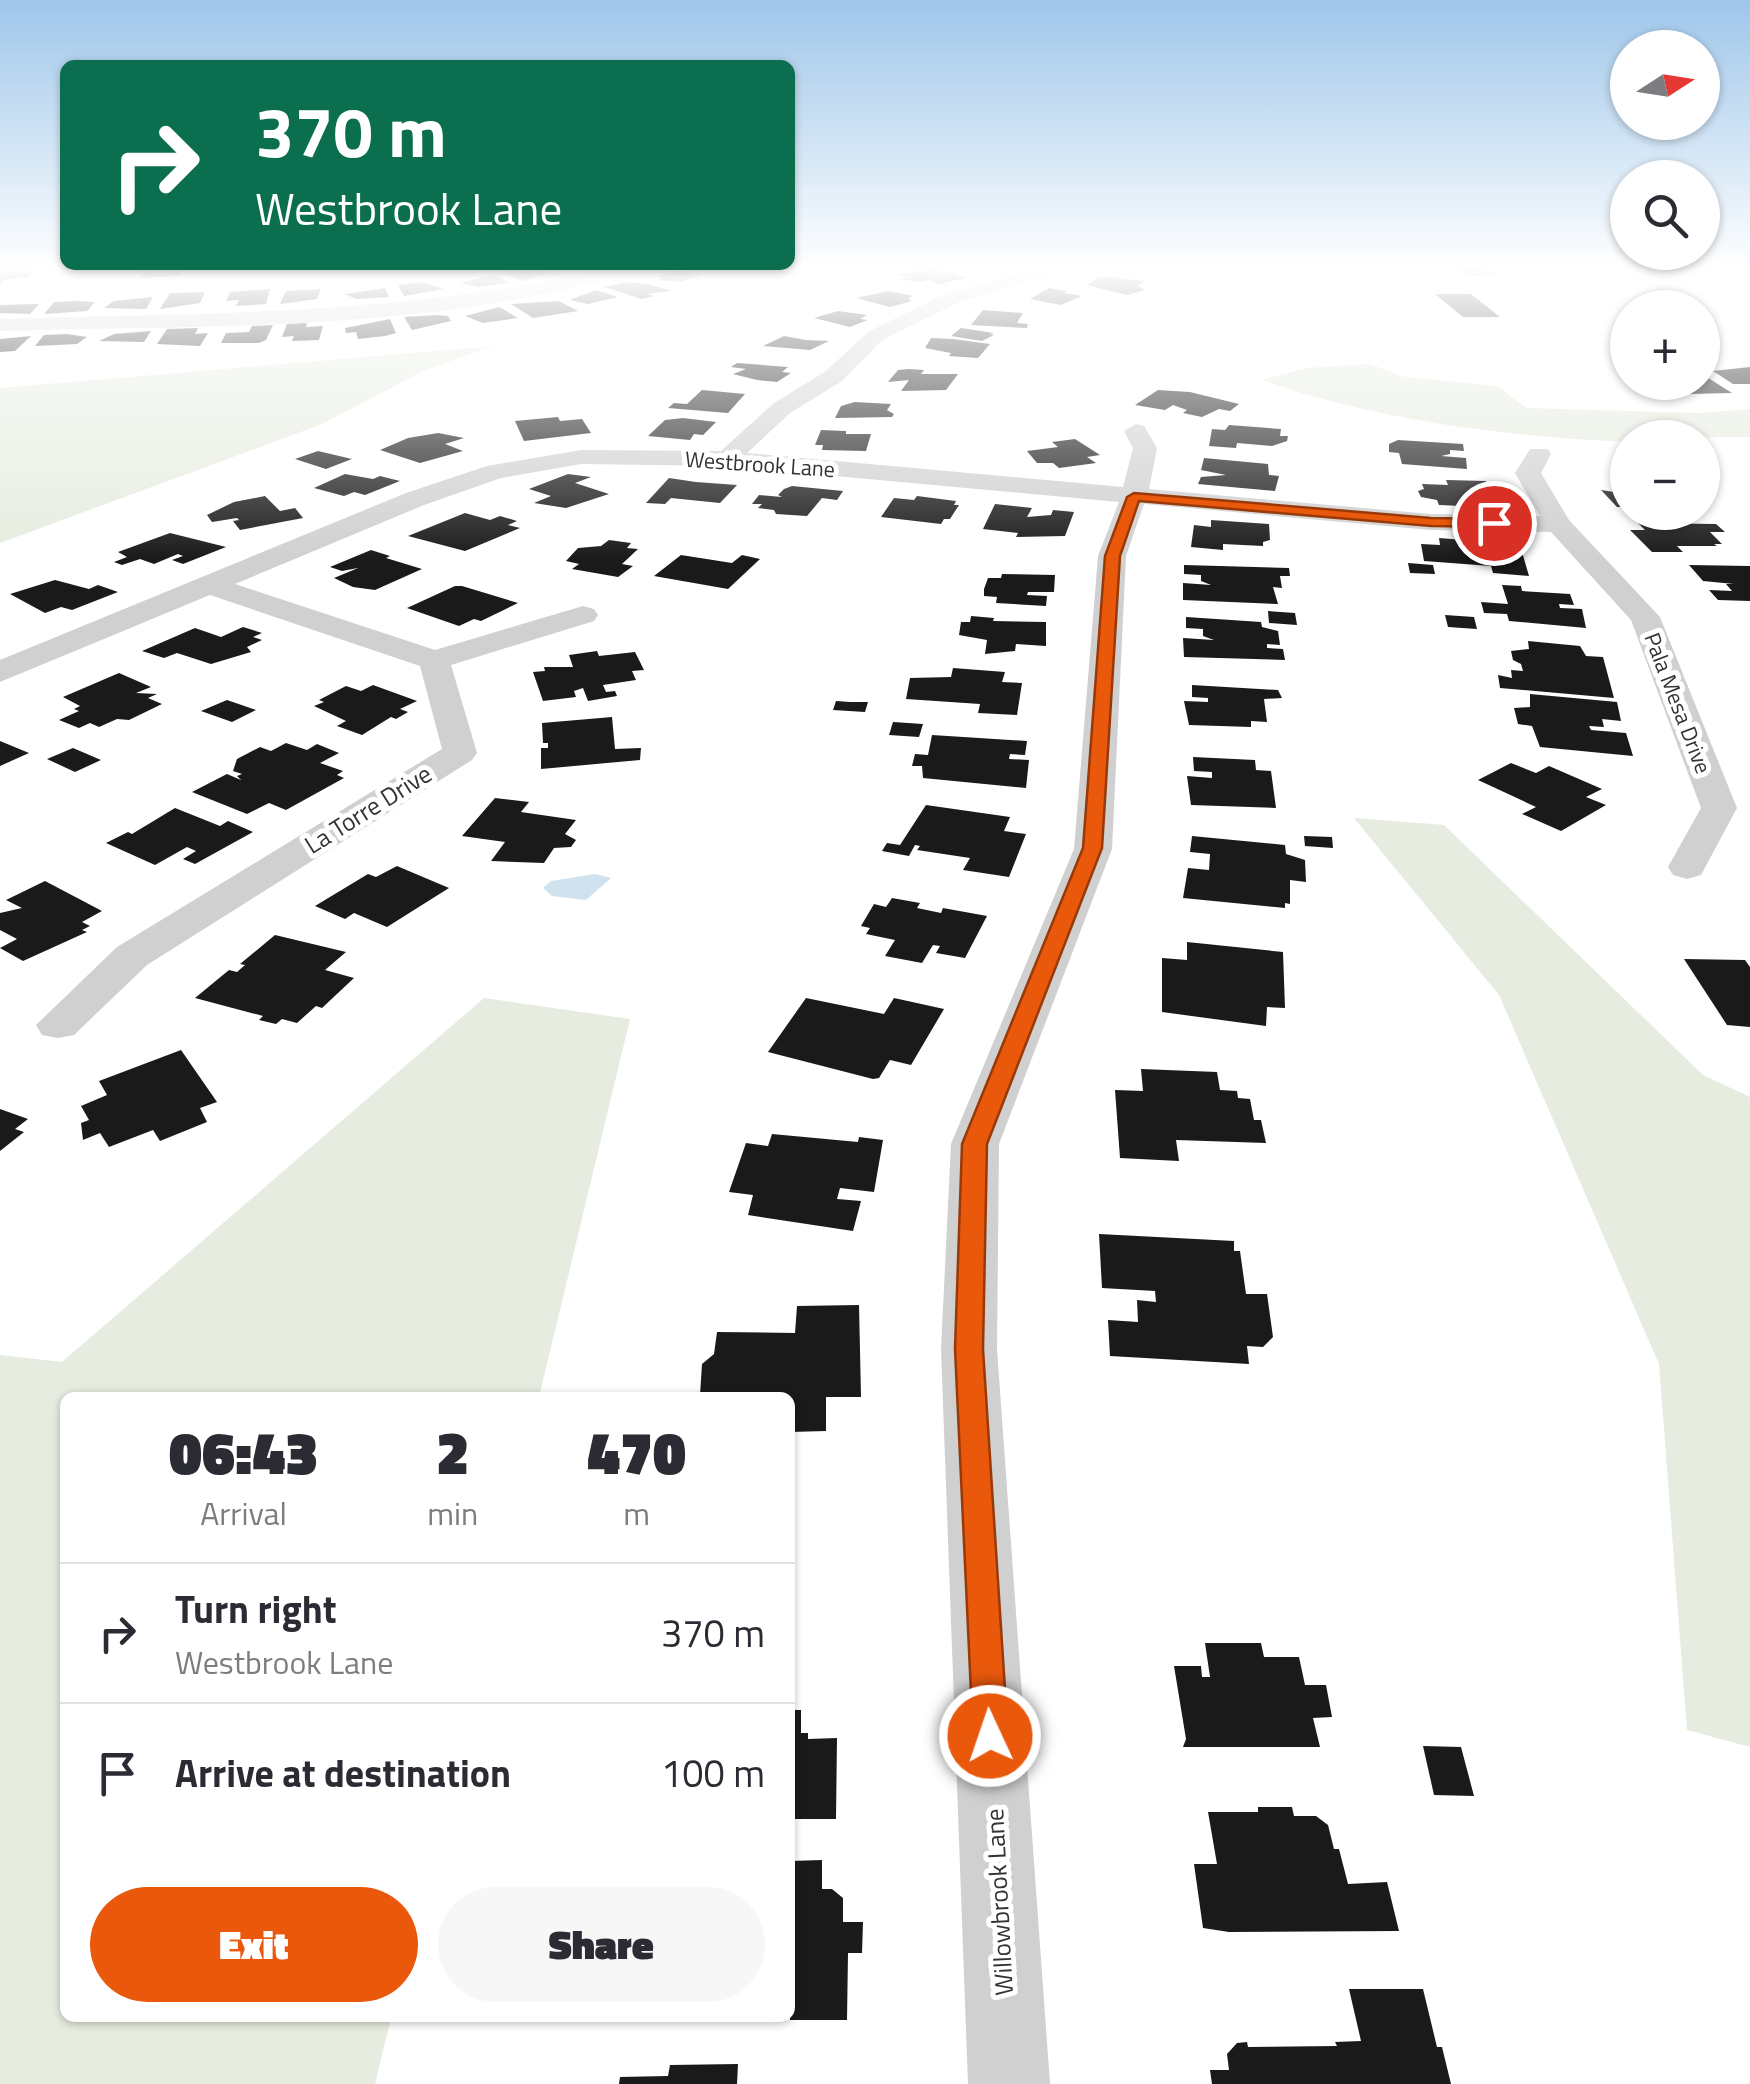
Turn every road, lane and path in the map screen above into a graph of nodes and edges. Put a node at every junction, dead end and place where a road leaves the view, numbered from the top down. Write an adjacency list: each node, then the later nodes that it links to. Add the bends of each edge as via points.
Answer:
1 (846, 364): 4 (street, via 782,408)
2 (1136, 431): 5 (street, Willowbrook Lane, via 1145,448)
3 (1539, 454): 6 (street, Pala Mesa Drive, via 1528,473)
4 (727, 459): 5 (street, Westbrook Lane); 7 (street, Westbrook Lane, via 581,457 496,471)
5 (1134, 497): 6 (street, Westbrook Lane, via 1431,522); 13 (street, Willowbrook Lane, via 1112,556 1092,848 975,1144 969,1349)
6 (1558, 524): 11 (street, Pala Mesa Drive, via 1645,618 1719,808)
7 (211, 586): 9 (street); 10 (street, Westbrook Lane)
8 (583, 615): 9 (street)
9 (434, 660): 12 (street, La Torre Drive, via 460,753 132,956)
10 (0, 672)
11 (1688, 867)
12 (58, 1024)
13 (1009, 2084)

